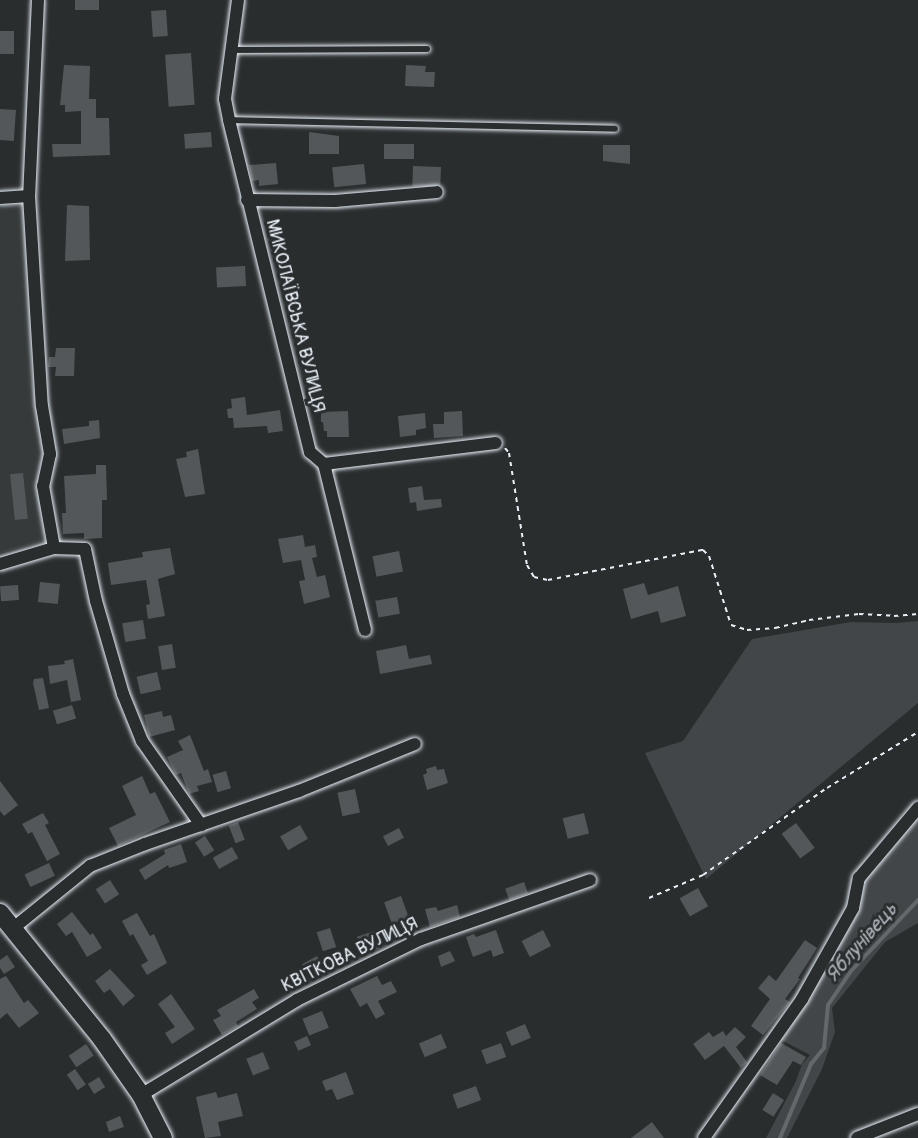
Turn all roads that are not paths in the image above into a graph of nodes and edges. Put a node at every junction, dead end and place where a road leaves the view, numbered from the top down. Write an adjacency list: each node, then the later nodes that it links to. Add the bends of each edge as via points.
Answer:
1 (39, 0): 8 (street)
2 (238, 0): 4 (street, МИКОЛАЇВСЬКА ВУЛИЦЯ)
3 (428, 49): 4 (lane)
4 (231, 50): 5 (street, МИКОЛАЇВСЬКА ВУЛИЦЯ, via 225,99)
5 (229, 120): 6 (lane); 10 (street, МИКОЛАЇВСЬКА ВУЛИЦЯ)
6 (615, 129)
7 (437, 192): 10 (street, via 335,201)
8 (29, 196): 9 (street); 13 (street, via 42,406 50,454 44,486)
9 (0, 198)
10 (247, 200): 12 (street, МИКОЛАЇВСЬКА ВУЛИЦЯ, via 310,452)
11 (496, 442): 12 (street)
12 (324, 464): 15 (street)
13 (54, 548): 14 (street); 18 (street, via 85,549 123,694 142,741)
14 (0, 564)
15 (365, 630)
16 (415, 744): 18 (street)
17 (918, 808): 25 (street, via 859,878 853,908 802,999)
18 (201, 825): 21 (street, via 90,866)
19 (590, 880): 22 (street, КВІТКОВА ВУЛИЦЯ, via 421,939 297,999)
20 (0, 913): 21 (main road)
21 (11, 930): 22 (main road, via 102,1039)
22 (141, 1095): 24 (main road)
23 (918, 1114): 26 (street)
24 (163, 1138)
25 (704, 1138)
26 (857, 1138)

